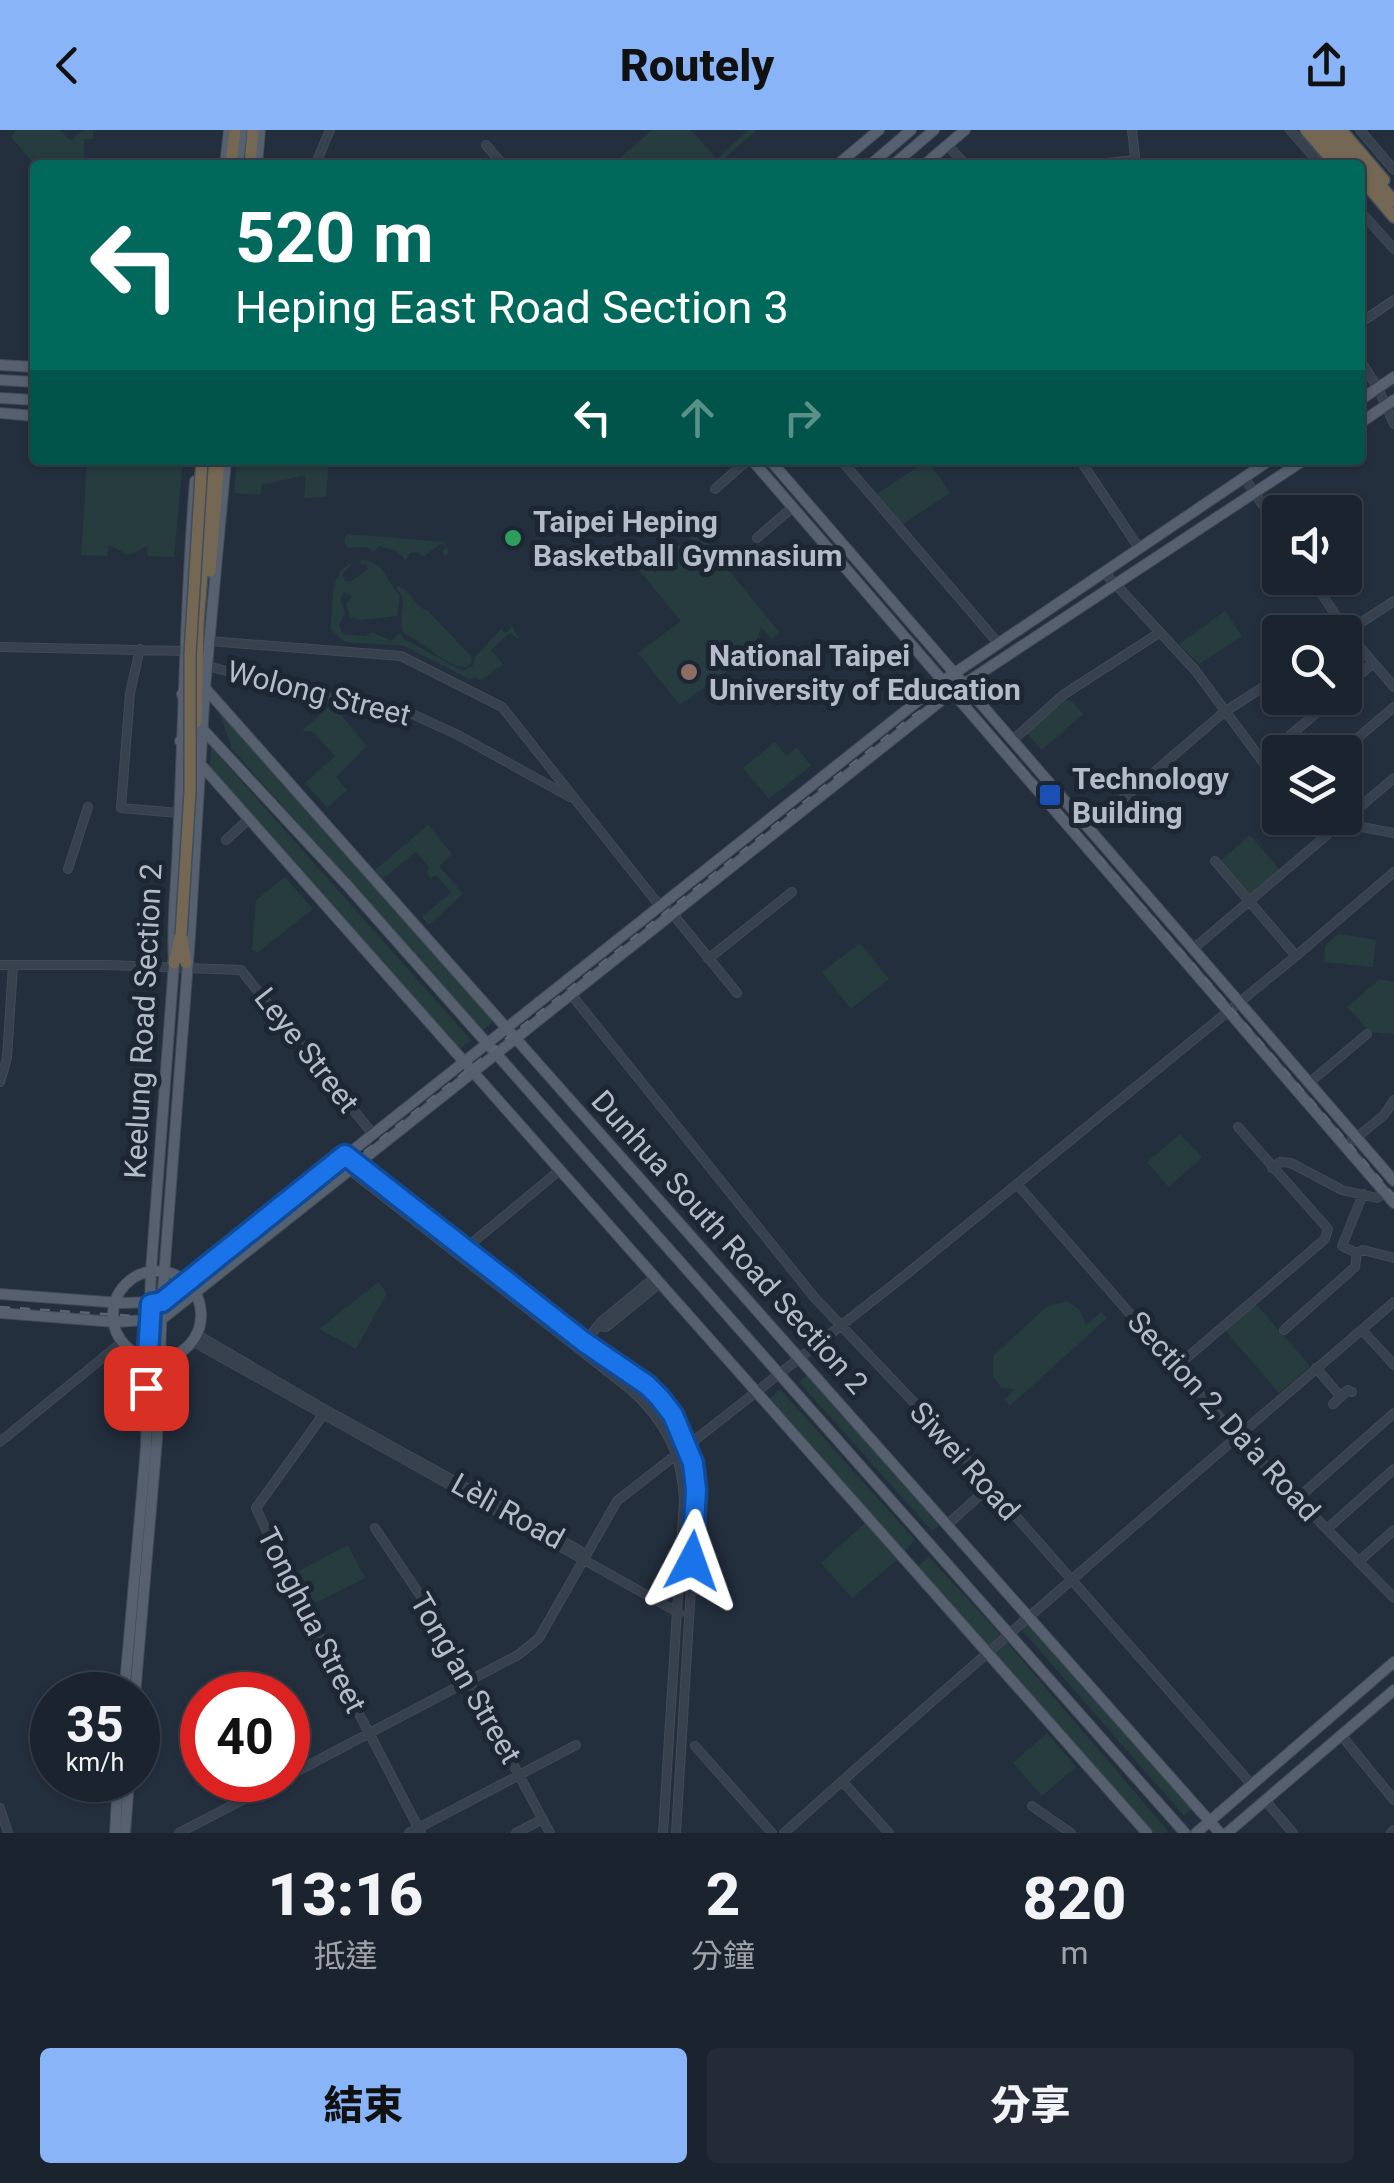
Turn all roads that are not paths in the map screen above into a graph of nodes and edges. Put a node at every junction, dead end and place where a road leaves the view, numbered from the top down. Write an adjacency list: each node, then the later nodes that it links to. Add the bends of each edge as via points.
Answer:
1 (235, 130): 17 (highway)
2 (256, 130): 18 (highway)
3 (330, 130): 19 (street)
4 (879, 130): 21 (main road)
5 (911, 130): 22 (main road)
6 (934, 130): 23 (main road)
7 (965, 130): 16 (main road)
8 (1132, 130): 26 (street)
9 (1290, 130): 27 (street)
10 (1306, 130): 28 (highway)
11 (1319, 130): 29 (highway)
12 (1330, 130): 30 (highway)
13 (1342, 130): 34 (highway)
14 (1360, 130): 32 (street)
15 (486, 145): 20 (street)
16 (947, 146): 24 (main road); 25 (street)
17 (232, 160)
18 (253, 160)
19 (317, 160)
20 (499, 160)
21 (843, 160)
22 (876, 160)
23 (899, 160)
24 (930, 160)
25 (961, 160)
26 (1136, 160)
27 (1317, 160)
28 (1332, 160)
29 (1346, 160)
30 (1357, 160)
31 (1365, 169): 36 (highway)
32 (1394, 170)
33 (1365, 183): 38 (highway)
34 (1394, 193)
35 (1365, 194): 38 (highway)
36 (1394, 201)
37 (1365, 217): 39 (street)
38 (1394, 220)
39 (1394, 249)
40 (1394, 300): 41 (street)
41 (1365, 320)
42 (0, 365): 43 (main road)
43 (30, 367)
44 (1365, 368): 48 (street)
45 (1394, 377): 48 (main road)
46 (0, 380): 47 (main road)
47 (30, 382)
48 (1378, 388): 49 (main road); 52 (street)
49 (1365, 397)
50 (0, 398): 51 (main road)
51 (30, 400)
52 (1390, 402): 55 (main road); 56 (street)
53 (0, 414): 54 (main road)
54 (30, 416)
55 (1365, 420)
56 (1394, 424)
57 (200, 465): 85 (main road, Keelung Road Section 2)
58 (200, 465): 104 (highway, bridge)
59 (210, 465): 101 (highway, bridge, via 198,624)
60 (222, 465): 104 (highway, bridge, via 198,715)
61 (222, 465): 81 (main road, Keelung Road Section 2)
62 (744, 465): 70 (street)
63 (755, 465): 73 (main road)
64 (774, 465): 89 (main road)
65 (844, 465): 82 (street)
66 (1083, 465): 75 (street)
67 (1262, 465): 69 (main road)
68 (1296, 465): 71 (main road)
69 (1244, 477): 71 (street); 75 (main road)
70 (715, 488)
71 (1254, 492): 72 (street); 77 (main road)
72 (1262, 504)
73 (793, 507): 74 (street); 91 (main road)
74 (757, 538)
75 (1139, 548): 76 (main road)
76 (1104, 572): 77 (street); 82 (main road)
77 (1114, 586): 80 (street); 92 (main road)
78 (1394, 601): 79 (street)
79 (1362, 622)
80 (1159, 633): 99 (street); 103 (street, via 1063,695)
81 (209, 641): 88 (main road, Keelung Road Section 2); 108 (street, via 401,656 502,708)
82 (998, 642): 89 (main road)
83 (0, 647): 84 (street)
84 (140, 649): 85 (street); 111 (street, via 121,808)
85 (184, 651): 97 (main road, Keelung Road Section 2)
86 (1362, 651): 87 (street)
87 (1373, 663): 90 (street); 93 (street)
88 (207, 666): 94 (main road, Keelung Road Section 2); 108 (street, Wolong Street, via 408,712)
89 (954, 673): 91 (main road); 92 (main road)
90 (1362, 673)
91 (943, 680): 96 (main road); 123 (main road)
92 (965, 684): 96 (main road); 103 (main road)
93 (1394, 687)
94 (204, 688): 101 (main road, Keelung Road Section 2); 135 (main road, Dunhua South Road Section 2)
95 (1262, 688): 99 (street)
96 (952, 692): 124 (main road); 134 (main road)
97 (182, 694): 101 (main road, Dunhua South Road Section 2); 104 (main road, Keelung Road Section 2)
98 (1394, 707): 102 (street)
99 (1224, 713): 105 (street); 114 (street)
100 (1314, 715): 105 (street)
101 (200, 725): 106 (main road, Keelung Road Section 2); 138 (main road, Dunhua South Road Section 2)
102 (1361, 735)
103 (1013, 740): 114 (main road)
104 (185, 742): 106 (main road); 111 (main road, Keelung Road Section 2); 130 (highway, bridge)
105 (1261, 760)
106 (200, 764): 112 (main road); 130 (main road, Keelung Road Section 2)
107 (1394, 778): 110 (street)
108 (577, 801): 123 (street, Wolong Street)
109 (88, 806): 119 (street)
110 (1362, 807)
111 (179, 813): 130 (main road, Keelung Road Section 2, via 172,934)
112 (249, 819): 117 (street); 140 (main road)
113 (1362, 827): 115 (street)
114 (1089, 828): 125 (main road)
115 (1394, 833)
116 (1330, 835): 122 (street)
117 (226, 840)
118 (1215, 861): 122 (street)
119 (68, 869)
120 (1394, 872): 126 (street)
121 (792, 892): 127 (street)
122 (1248, 902): 125 (street); 126 (street)
123 (661, 905): 124 (street, Wolong Street); 135 (main road)
124 (672, 913): 127 (street, Wolong Street); 132 (main road)
125 (1193, 949): 133 (main road)
126 (1296, 956): 133 (street)
127 (708, 959): 131 (street, Wolong Street)
128 (0, 965): 129 (street, Leye Street)
129 (13, 966): 130 (street, Leye Street); 142 (street)
130 (179, 966): 146 (street, Leye Street, via 241,970); 161 (main road, Keelung Road Section 2); 162 (main road, Keelung Road Section 2)
131 (736, 993)
132 (570, 994): 137 (main road); 173 (street, Siwei Road)
133 (1238, 1002): 134 (street); 143 (main road)
134 (1228, 1010): 148 (main road); 154 (street)
135 (506, 1027): 137 (main road, Dunhua South Road Section 2); 138 (main road)
136 (1367, 1034): 143 (street)
137 (515, 1037): 139 (main road); 179 (main road, Dunhua South Road Section 2)
138 (486, 1043): 139 (main road, Dunhua South Road Section 2); 140 (main road)
139 (495, 1054): 141 (main road); 185 (main road, Dunhua South Road Section 2)
140 (464, 1060): 141 (main road); 146 (main road)
141 (473, 1071): 150 (main road); 152 (main road)
142 (0, 1082)
143 (1309, 1083): 147 (main road)
144 (1394, 1100): 147 (street)
145 (1238, 1127): 151 (street)
146 (372, 1133): 149 (main road)
147 (1357, 1138): 148 (street); 153 (main road)
148 (1346, 1147): 155 (main road)
149 (345, 1155): 150 (street); 164 (main road)
150 (355, 1165): 158 (street); 165 (main road); 195 (street, via 356,1175 646,1403)
151 (1272, 1168): 156 (street, via 1291,1164); 183 (street, via 1328,1230 1325,1239)
152 (560, 1170): 158 (street); 163 (main road)
153 (1394, 1181)
154 (1017, 1184): 173 (street); 183 (street, Section 2, Da'a Road)
155 (1386, 1193): 156 (street); 157 (main road)
156 (1363, 1194): 159 (street, via 1342,1246)
157 (1394, 1203)
158 (466, 1248): 178 (street)
159 (1357, 1253): 160 (street); 174 (street, via 1355,1267)
160 (1394, 1258)
161 (151, 1271): 162 (main road); 167 (main road, via 127,1283); 169 (main road, Keelung Road Section 2)
162 (164, 1271): 164 (main road); 169 (main road, Keelung Road Section 2)
163 (657, 1280): 178 (street); 186 (main road)
164 (186, 1282): 165 (main road); 169 (main road)
165 (194, 1293): 171 (main road); 176 (main road, via 200,1313)
166 (0, 1294): 167 (main road)
167 (116, 1302): 169 (main road); 172 (main road)
168 (1394, 1302): 175 (street)
169 (157, 1303): 171 (main road)
170 (0, 1313): 172 (main road)
171 (156, 1320): 172 (main road); 180 (main road); 181 (main road)
172 (115, 1322): 177 (main road)
173 (841, 1326): 179 (street); 197 (street, Siwei Road)
174 (1284, 1330)
175 (1362, 1330): 182 (street); 184 (street)
176 (194, 1337): 181 (main road, via 181,1352); 191 (street, Lèlì Road); 203 (street, Lèlì Road)
177 (122, 1342): 180 (main road); 193 (street)
178 (584, 1342): 194 (street, via 647,1385)
179 (799, 1357): 185 (street); 199 (main road, Dunhua South Road Section 2)
180 (147, 1360): 181 (main road); 213 (main road)
181 (160, 1360): 214 (main road)
182 (1394, 1365)
183 (1176, 1367): 192 (street, Section 2, Da'a Road)
184 (1316, 1368): 188 (street); 192 (street)
185 (777, 1374): 186 (street); 210 (main road, Dunhua South Road Section 2)
186 (755, 1390): 194 (street); 211 (main road)
187 (1352, 1392): 188 (street)
188 (1341, 1396): 189 (street)
189 (1332, 1404)
190 (1394, 1413): 198 (street)
191 (322, 1415): 203 (street, Lèlì Road); 217 (street, Tonghua Street, via 256,1508)
192 (1238, 1438): 198 (street, Section 2, Da'a Road); 205 (street)
193 (0, 1442)
194 (688, 1444): 195 (street); 209 (street, via 696,1490)
195 (677, 1453): 203 (street, via 617,1501); 207 (street, via 684,1500)
196 (1394, 1469): 201 (street)
197 (989, 1487): 199 (street); 205 (street, Siwei Road)
198 (1298, 1499): 201 (street, Section 2, Da'a Road)
199 (947, 1525): 208 (main road, Dunhua South Road Section 2)
200 (375, 1528): 215 (street, Tong'an Street)
201 (1327, 1529): 204 (street, Section 2, Da'a Road)
202 (1394, 1530): 204 (street)
203 (584, 1558): 207 (street); 215 (street, via 539,1638)
204 (1358, 1562): 206 (street, Section 2, Da'a Road)
205 (1072, 1580): 208 (street); 224 (street, Siwei Road)
206 (1394, 1598)
207 (677, 1612): 209 (street); 242 (street)
208 (1028, 1617): 210 (street); 233 (main road, Dunhua South Road Section 2)
209 (687, 1618): 243 (street)
210 (1007, 1634): 211 (street); 249 (main road, Dunhua South Road Section 2)
211 (987, 1652): 223 (street); 248 (main road)
212 (1394, 1662): 224 (main road)
213 (126, 1672)
214 (137, 1672)
215 (470, 1681): 217 (street); 222 (street, Tong'an Street)
216 (1394, 1690): 218 (main road)
217 (370, 1734): 221 (street); 234 (street, Tonghua Street)
218 (1341, 1735): 225 (main road); 226 (street)
219 (576, 1745): 222 (street)
220 (695, 1746): 244 (street)
221 (310, 1765)
222 (520, 1774): 232 (street, Tong'an Street); 234 (street)
223 (842, 1781): 245 (street); 246 (street)
224 (1252, 1784): 233 (main road)
225 (1265, 1800): 251 (main road); 252 (street)
226 (1394, 1800)
227 (119, 1802): 236 (main road)
228 (124, 1802): 237 (main road)
229 (238, 1802): 238 (street)
230 (1032, 1806): 247 (street)
231 (0, 1808): 235 (street)
232 (543, 1820): 240 (street); 241 (street, Tong'an Street)
233 (1210, 1821): 250 (main road); 251 (main road, Dunhua South Road Section 2)
234 (420, 1831): 239 (street)
235 (8, 1833)
236 (114, 1833)
237 (126, 1833)
238 (179, 1833)
239 (409, 1833)
240 (516, 1833)
241 (550, 1833)
242 (663, 1833)
243 (676, 1833)
244 (772, 1833)
245 (784, 1833)
246 (889, 1833)
247 (1070, 1833)
248 (1147, 1833)
249 (1185, 1833)
250 (1196, 1833)
251 (1224, 1833)
252 (1293, 1833)

